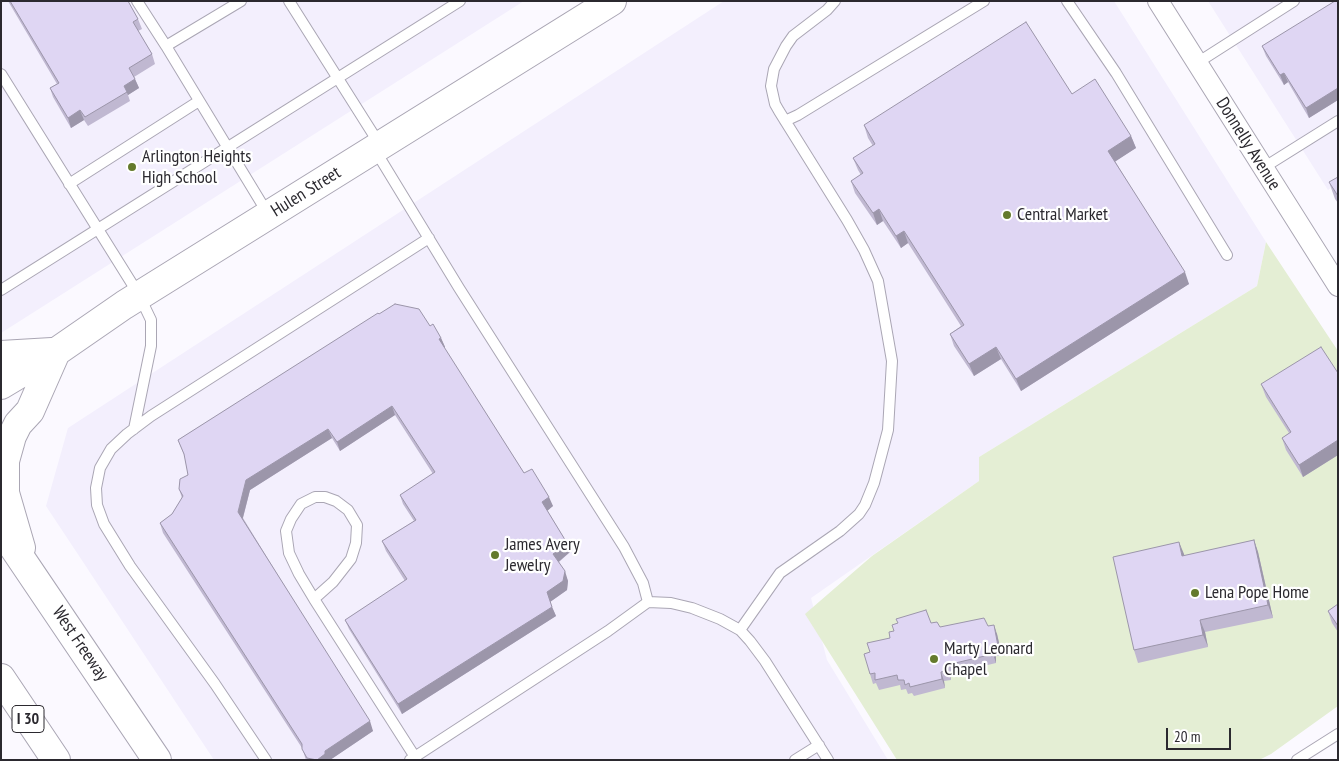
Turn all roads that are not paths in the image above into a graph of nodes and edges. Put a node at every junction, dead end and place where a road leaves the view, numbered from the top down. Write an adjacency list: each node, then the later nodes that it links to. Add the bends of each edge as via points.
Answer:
1 (137, 1): 11 (lane)
2 (242, 1): 11 (lane)
3 (289, 1): 14 (lane)
4 (460, 1): 14 (lane)
5 (612, 1): 19 (main road, Hulen Street)
6 (835, 1): 16 (lane, via 793,36 774,69 773,95)
7 (984, 1): 16 (lane)
8 (1067, 1): 25 (lane, via 1116,73)
9 (1158, 1): 12 (street, Donnelly Avenue)
10 (1294, 1): 12 (lane)
11 (166, 46): 15 (lane)
12 (1197, 63): 20 (street, Donnelly Avenue)
13 (1, 74): 21 (lane)
14 (338, 78): 18 (lane); 19 (lane)
15 (199, 102): 18 (lane); 21 (lane)
16 (785, 121): 37 (lane, via 847,220 878,282 892,361 890,413 876,476 859,514 780,573)
17 (1338, 121): 20 (lane)
18 (228, 148): 22 (lane); 23 (lane)
19 (378, 148): 22 (main road, Hulen Street); 24 (lane)
20 (1263, 168): 26 (street, Donnelly Avenue)
21 (70, 184): 23 (lane)
22 (269, 215): 28 (main road, Hulen Street)
23 (98, 230): 27 (lane); 28 (lane)
24 (429, 238): 32 (lane); 36 (lane, via 624,547 643,583)
25 (1227, 256)
26 (1338, 286)
27 (1, 290)
28 (139, 295): 29 (main road, Hulen Street); 32 (lane, via 151,320 151,346)
29 (56, 352): 30 (main road); 31 (main road, Hulen Street); 34 (main road, via 30,411 12,436 5,461 5,493)
30 (1, 355)
31 (1, 385)
32 (134, 429): 44 (lane, via 111,449 100,468 96,488 100,515 130,566)
33 (1, 529): 34 (main road, West Freeway)
34 (28, 567): 43 (main road, West Freeway)
35 (314, 599): 35 (lane, via 289,553 286,531 301,504 315,497 325,497 348,510 357,525 356,543 351,558 334,582); 41 (lane)
36 (648, 602): 37 (lane, via 692,608); 41 (lane)
37 (740, 630): 40 (lane, via 765,661)
38 (1, 678): 42 (main road, I 30)
39 (1338, 734): 47 (lane)
40 (819, 745): 45 (lane); 46 (lane)
41 (412, 758)
42 (56, 760)
43 (158, 760)
44 (266, 760)
45 (795, 760)
46 (828, 760)
47 (1297, 760)

